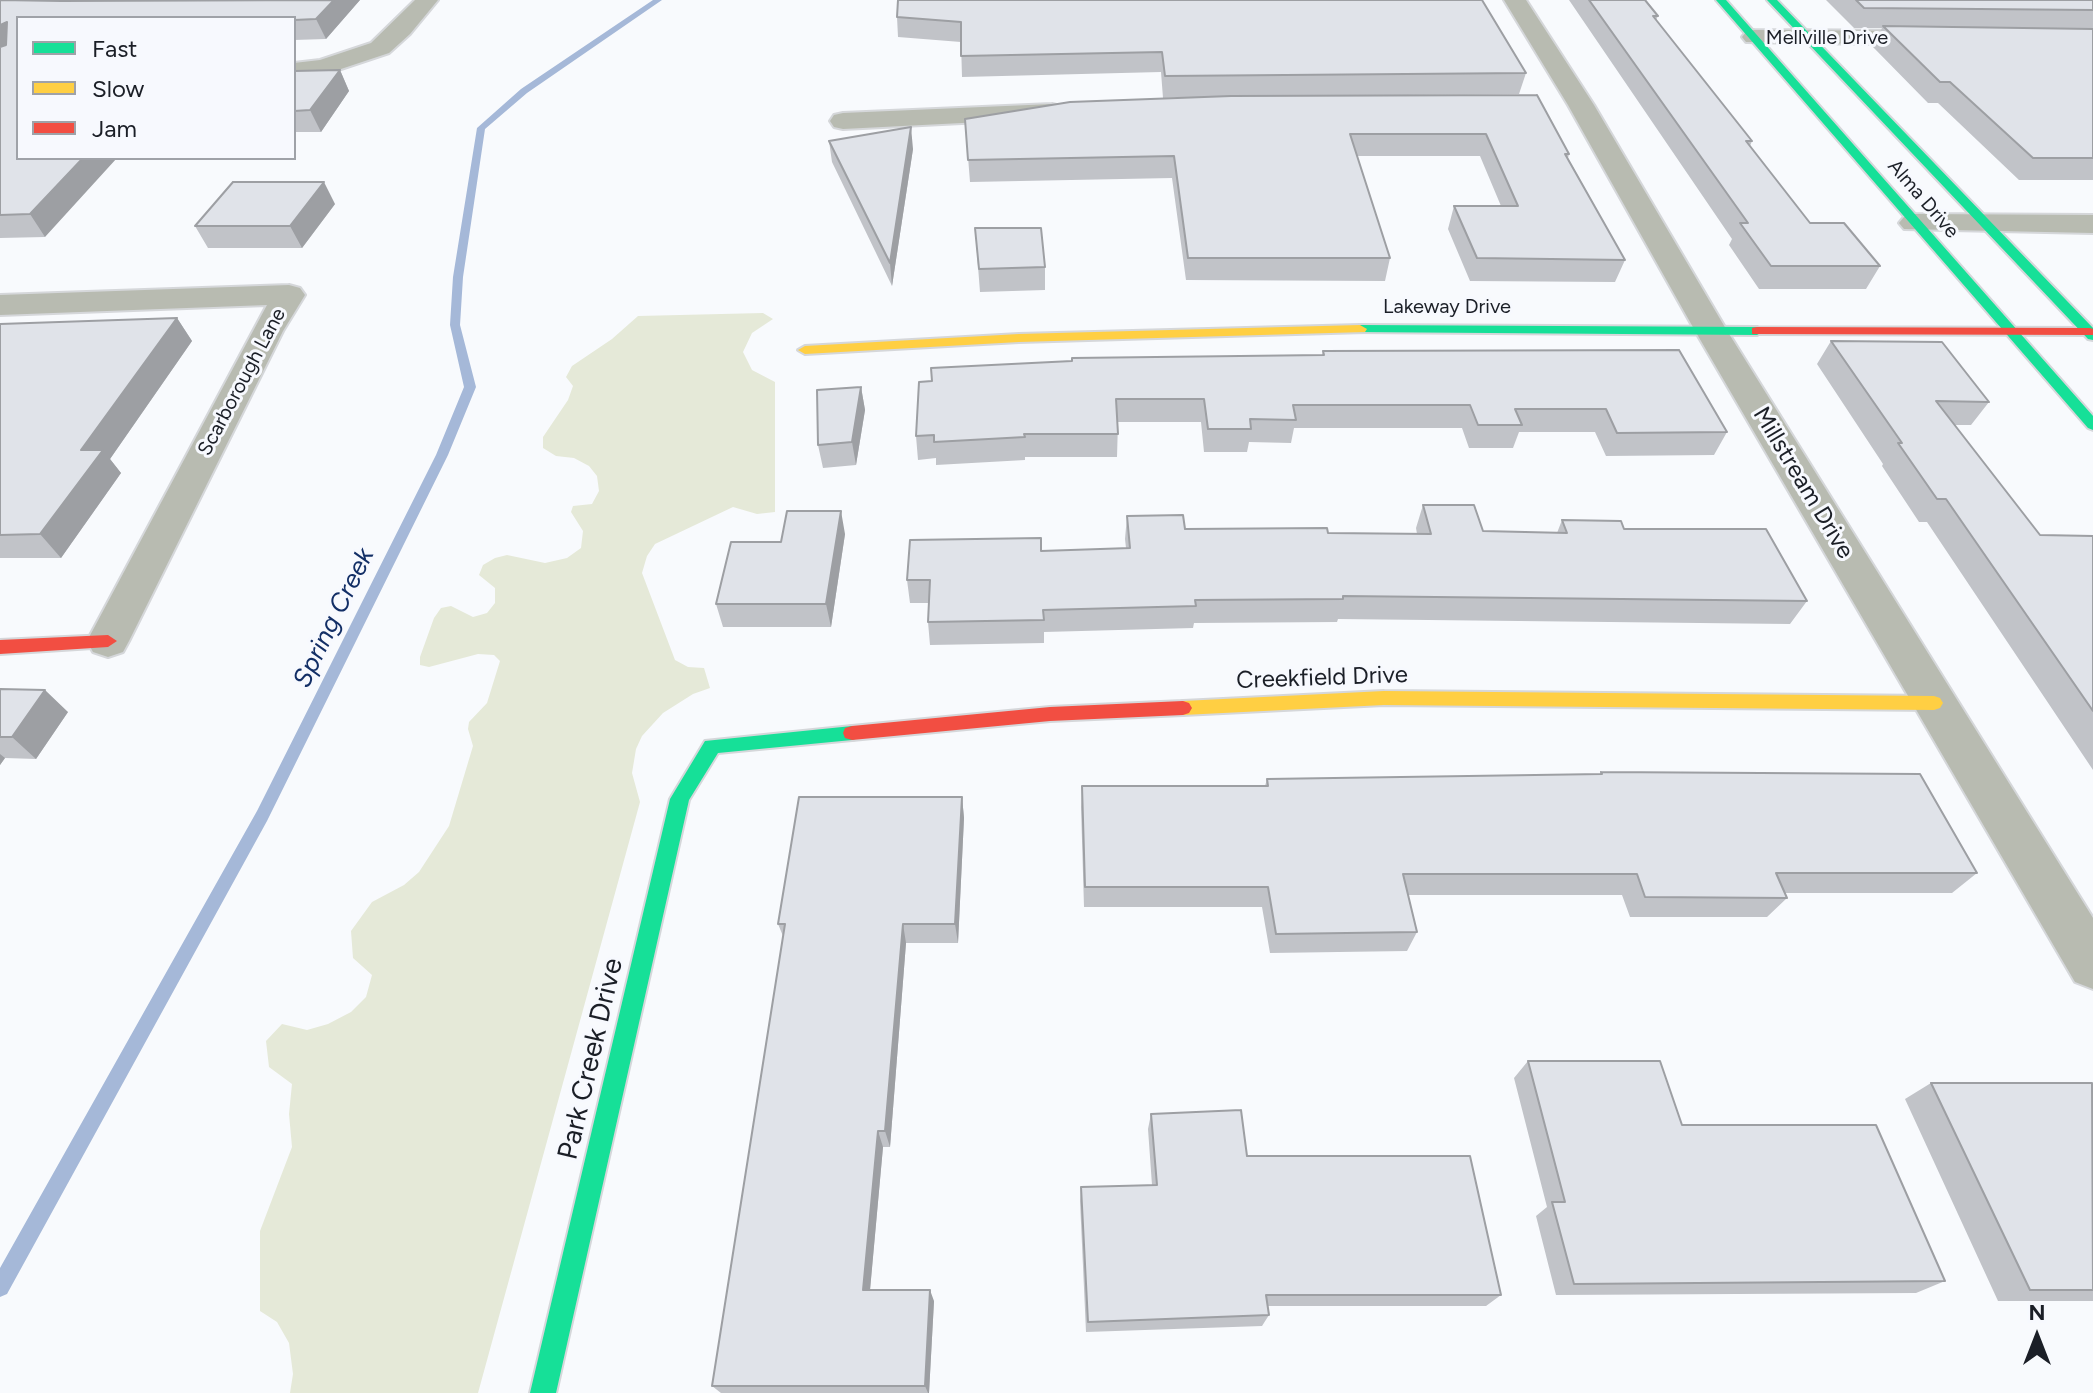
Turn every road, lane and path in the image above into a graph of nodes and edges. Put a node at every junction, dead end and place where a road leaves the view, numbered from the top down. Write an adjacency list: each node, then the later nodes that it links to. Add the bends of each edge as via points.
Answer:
1 (427, 0): 8 (street, via 380,48 323,67)
2 (1515, 0): 15 (street, Millstream Drive, via 1565,105)
3 (1721, 0): 5 (street, Alma Drive)
4 (1772, 0): 6 (street, Alma Drive)
5 (1754, 37): 6 (street, Mellville Drive); 11 (street, Alma Drive)
6 (1807, 37): 7 (street, Mellville Drive); 12 (street, Alma Drive)
7 (1964, 39)
8 (296, 70)
9 (1078, 111): 10 (street)
10 (843, 121)
11 (1914, 223): 12 (street); 16 (street, Alma Drive)
12 (1984, 223): 13 (street); 17 (street, Alma Drive)
13 (2093, 224)
14 (0, 305): 20 (street, Scarborough Lane, via 289,295)
15 (1710, 329): 16 (street, Lakeway Drive); 18 (street, Lakeway Drive, via 1287,329); 22 (street, Millstream Drive)
16 (2009, 331): 17 (street, Lakeway Drive); 19 (street, Alma Drive)
17 (2091, 334)
18 (805, 350)
19 (2093, 425)
20 (108, 641): 21 (street)
21 (0, 647)
22 (1934, 703): 23 (street, Creekfield Drive, via 1384,698 1050,714); 24 (street, Millstream Drive)
23 (712, 746): 25 (street, Park Creek Drive, via 680,799)
24 (2093, 965)
25 (543, 1393)

